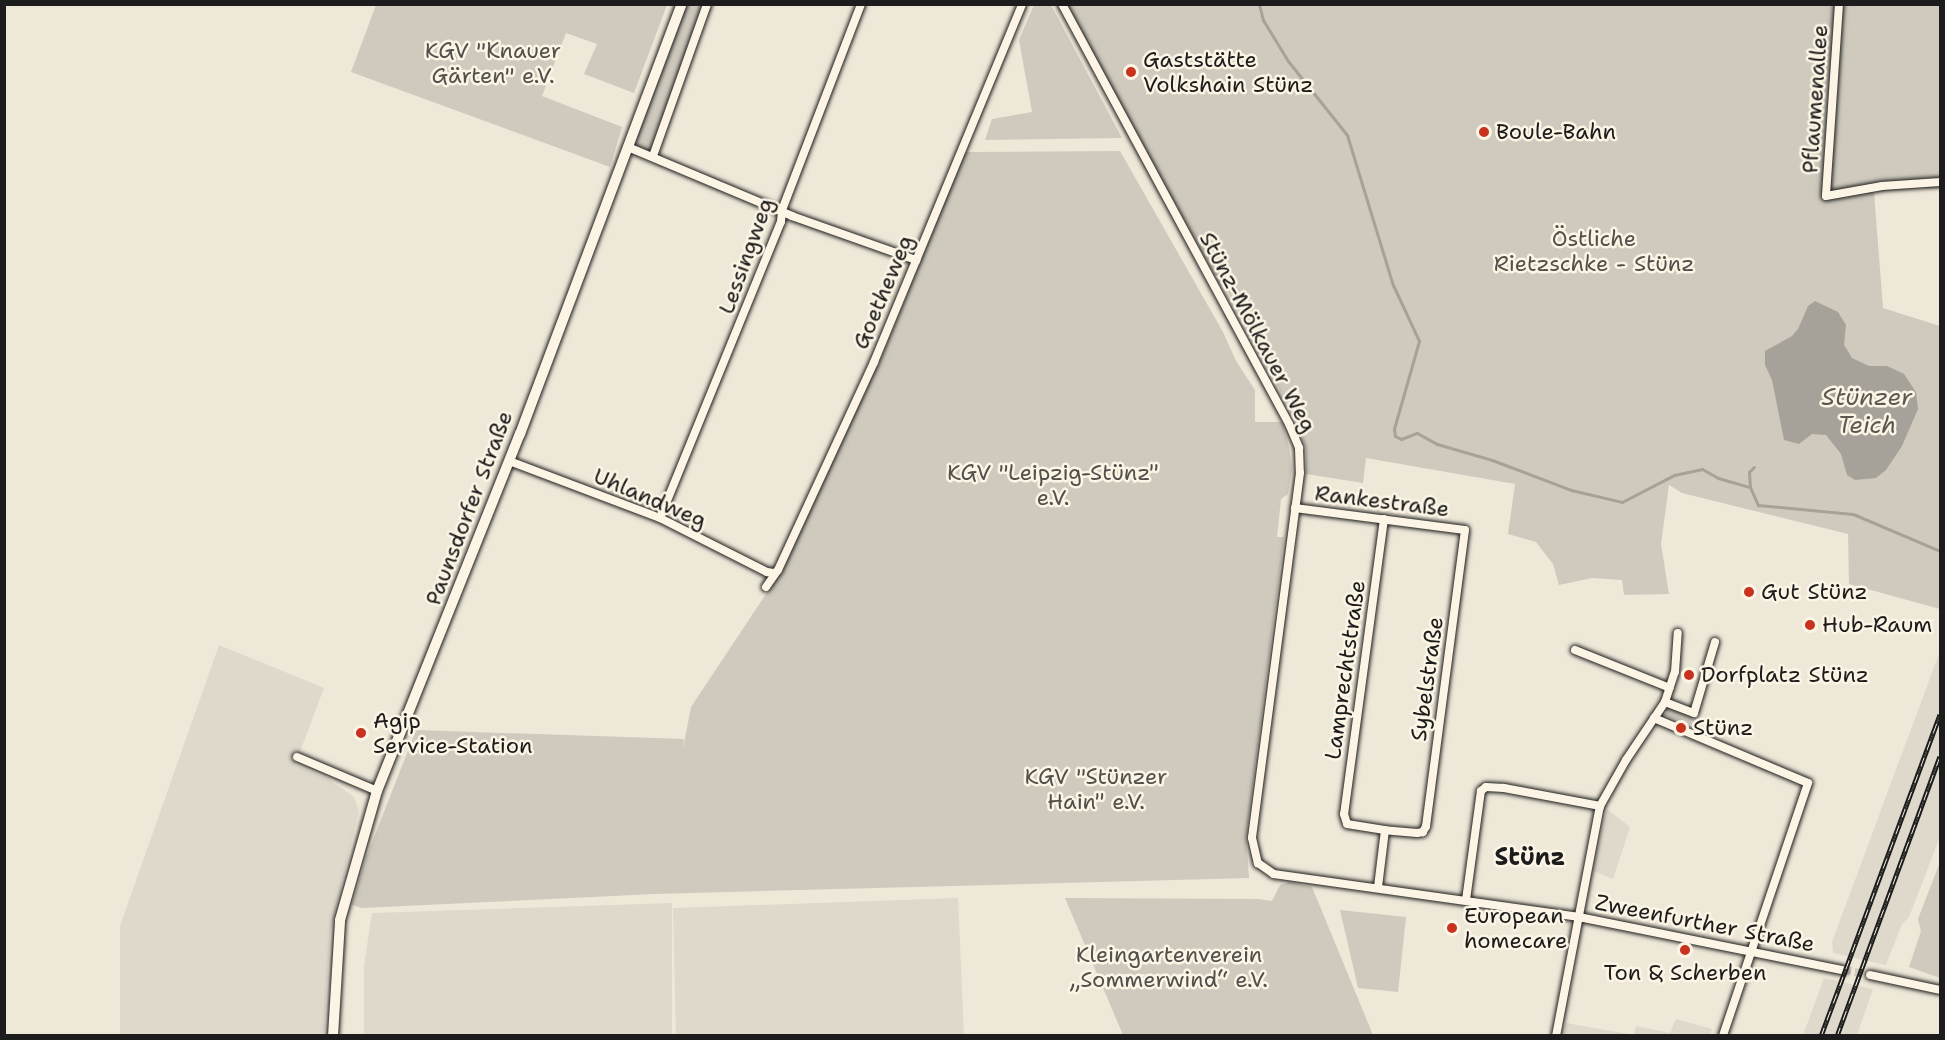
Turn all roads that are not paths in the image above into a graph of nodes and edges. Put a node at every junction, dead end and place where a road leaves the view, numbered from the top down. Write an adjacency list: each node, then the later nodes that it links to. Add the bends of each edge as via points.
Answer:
1 (682, 4): 7 (main road, Paunsdorfer Straße)
2 (707, 4): 8 (street)
3 (861, 4): 10 (street, Lessingweg)
4 (1022, 4): 11 (street, Goetheweg)
5 (1062, 4): 13 (street, Stünz-Mölkauer Weg, via 1289,424 1300,460)
6 (1839, 4): 9 (street, Pflaumenallee, via 1827,196 1882,186)
7 (628, 147): 8 (street); 12 (main road, Paunsdorfer Straße)
8 (653, 156): 10 (street)
9 (1941, 182)
10 (782, 210): 11 (street); 14 (street, Lessingweg, via 781,222)
11 (916, 260): 17 (street, Goetheweg, via 841,436)
12 (509, 461): 14 (street, Uhlandweg); 26 (main road, Paunsdorfer Straße)
13 (1295, 508): 15 (street, Rankestraße); 29 (street, Stünz-Mölkauer Weg, via 1252,838 1258,863)
14 (660, 518): 17 (street, Uhlandweg)
15 (1384, 519): 16 (street, Rankestraße); 28 (street, Lamprechtstraße, via 1344,814 1347,824)
16 (1466, 530): 28 (street, Sybelstraße, via 1423,832)
17 (774, 573): 18 (street, Goetheweg)
18 (766, 587)
19 (1678, 633): 22 (street, via 1678,654)
20 (1715, 642): 23 (street, via 1694,713)
21 (1575, 650): 22 (street)
22 (1670, 688): 23 (street)
23 (1665, 702): 24 (street)
24 (1654, 718): 27 (street); 33 (street, via 1808,783)
25 (297, 757): 26 (street)
26 (377, 792): 37 (main road, Paunsdorfer Straße, via 340,920)
27 (1600, 806): 31 (street, via 1504,788 1481,790); 32 (street)
28 (1384, 830): 30 (street)
29 (1274, 874): 30 (street, Zweenfurther Straße)
30 (1378, 887): 31 (street, Zweenfurther Straße)
31 (1466, 900): 32 (street, Zweenfurther Straße)
32 (1579, 917): 33 (street, Zweenfurther Straße); 38 (street)
33 (1751, 950): 34 (street, Zweenfurther Straße); 39 (street)
34 (1843, 970)
35 (1870, 975): 36 (street)
36 (1941, 990)
37 (333, 1035)
38 (1556, 1035)
39 (1723, 1035)

